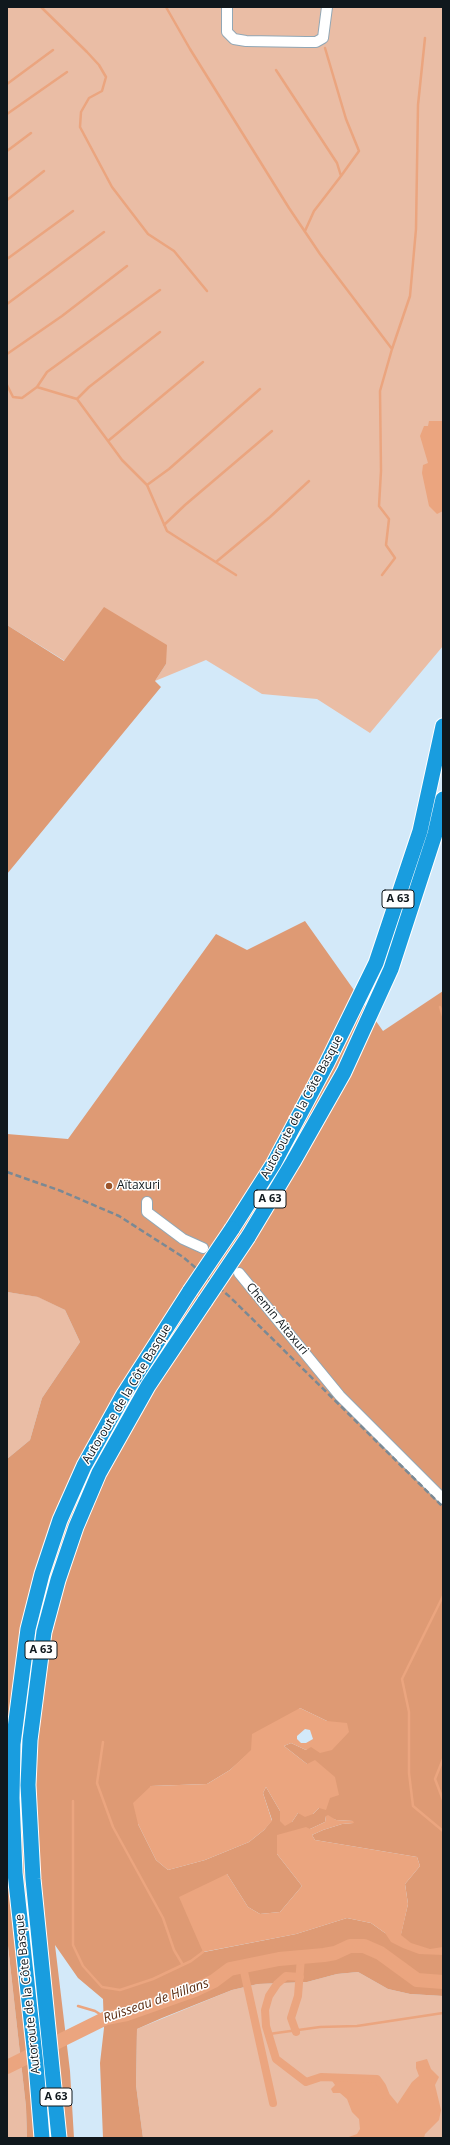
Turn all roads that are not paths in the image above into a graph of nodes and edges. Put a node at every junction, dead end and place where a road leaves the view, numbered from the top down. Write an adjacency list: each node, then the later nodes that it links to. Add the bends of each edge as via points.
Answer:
1 (227, 7): 2 (street, via 227,32 234,39 316,42 323,38 325,33)
2 (327, 7)
3 (443, 726): 9 (highway, Autoroute de la Côte Basque / A 63, bridge, via 420,831 376,964 274,1163 124,1394 84,1466 60,1520 42,1574 28,1629 13,1744 12,1798 15,1873)
4 (443, 799): 10 (highway, Autoroute de la Côte Basque / A 63, bridge, via 435,834 391,969 344,1072 293,1162 148,1386 99,1473 76,1526 58,1580 44,1632 30,1740 28,1785 33,1879)
5 (146, 1202): 6 (street, via 147,1212 183,1239)
6 (203, 1248)
7 (239, 1273): 8 (street, Chemin Aitaxuri, via 340,1396)
8 (443, 1499)
9 (42, 2138)
10 (59, 2138)

